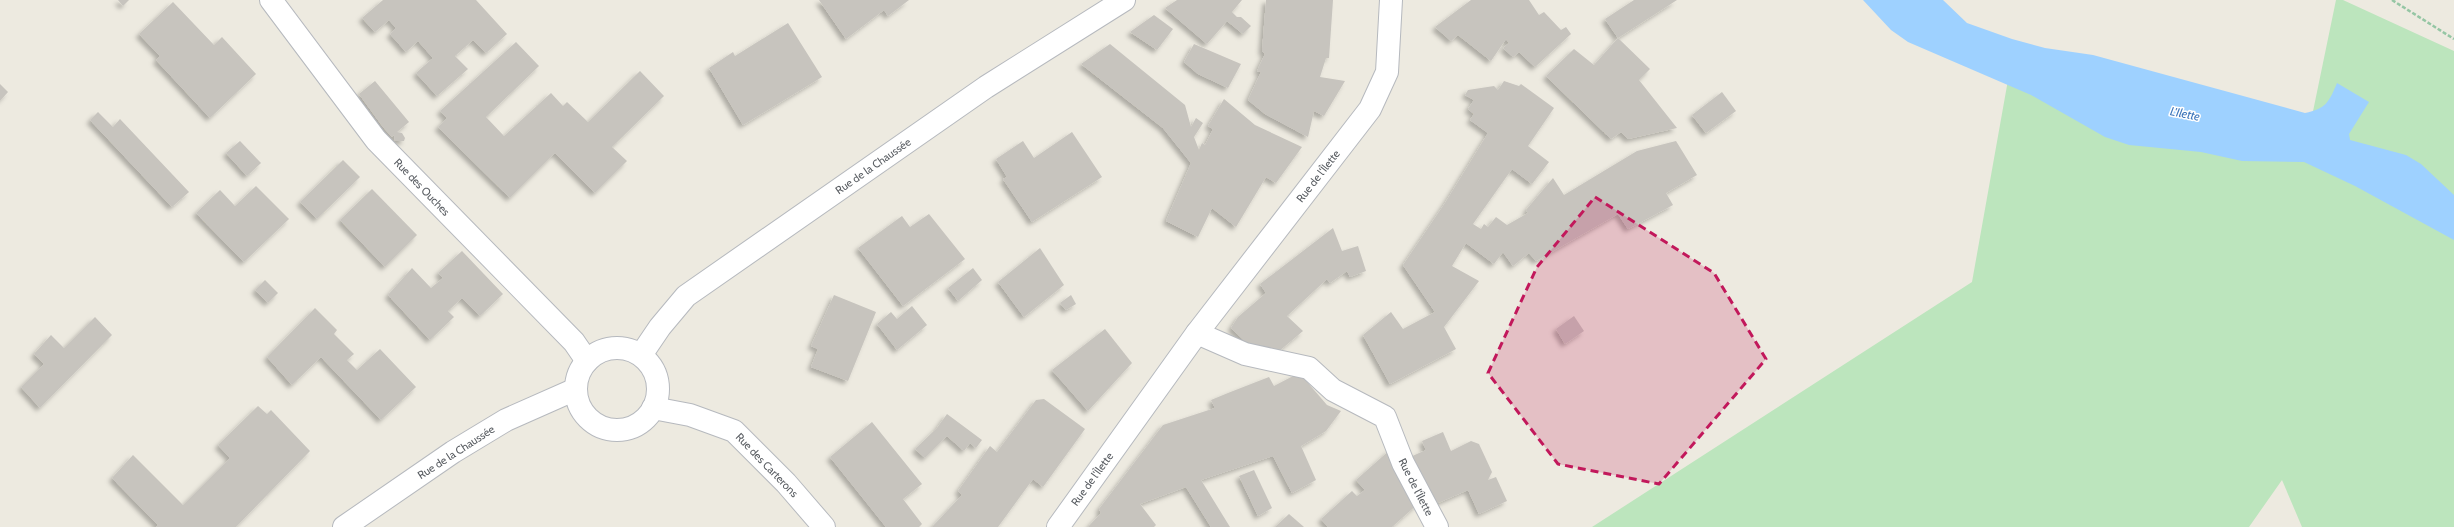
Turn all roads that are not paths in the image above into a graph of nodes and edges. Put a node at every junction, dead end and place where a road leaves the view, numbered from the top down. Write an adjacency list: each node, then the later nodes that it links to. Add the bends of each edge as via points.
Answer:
1 (272, 0): 6 (street, Rue des Ouches, via 376,140 574,342)
2 (1124, 0): 5 (street, Rue de la Chaussée, via 986,87 686,296)
3 (1391, 0): 4 (street, Rue de l'Îlette, via 1388,72 1370,109)
4 (1198, 333): 11 (street, Rue de l'Îlette); 12 (street, Rue de l'Îlette, via 1245,354 1309,368 1333,390 1385,417 1403,463)
5 (641, 355): 6 (street, via 623,348 603,350); 8 (street, via 652,366 657,379 658,394)
6 (586, 361): 7 (street, via 578,374)
7 (576, 390): 8 (street, via 580,407 591,421 608,429 625,429 642,422); 9 (street, Rue de la Chaussée, via 506,420 453,452)
8 (653, 408): 10 (street, Rue des Carterons, via 690,415 734,432 786,482)
9 (344, 527)
10 (824, 527)
11 (1058, 527)
12 (1437, 527)

